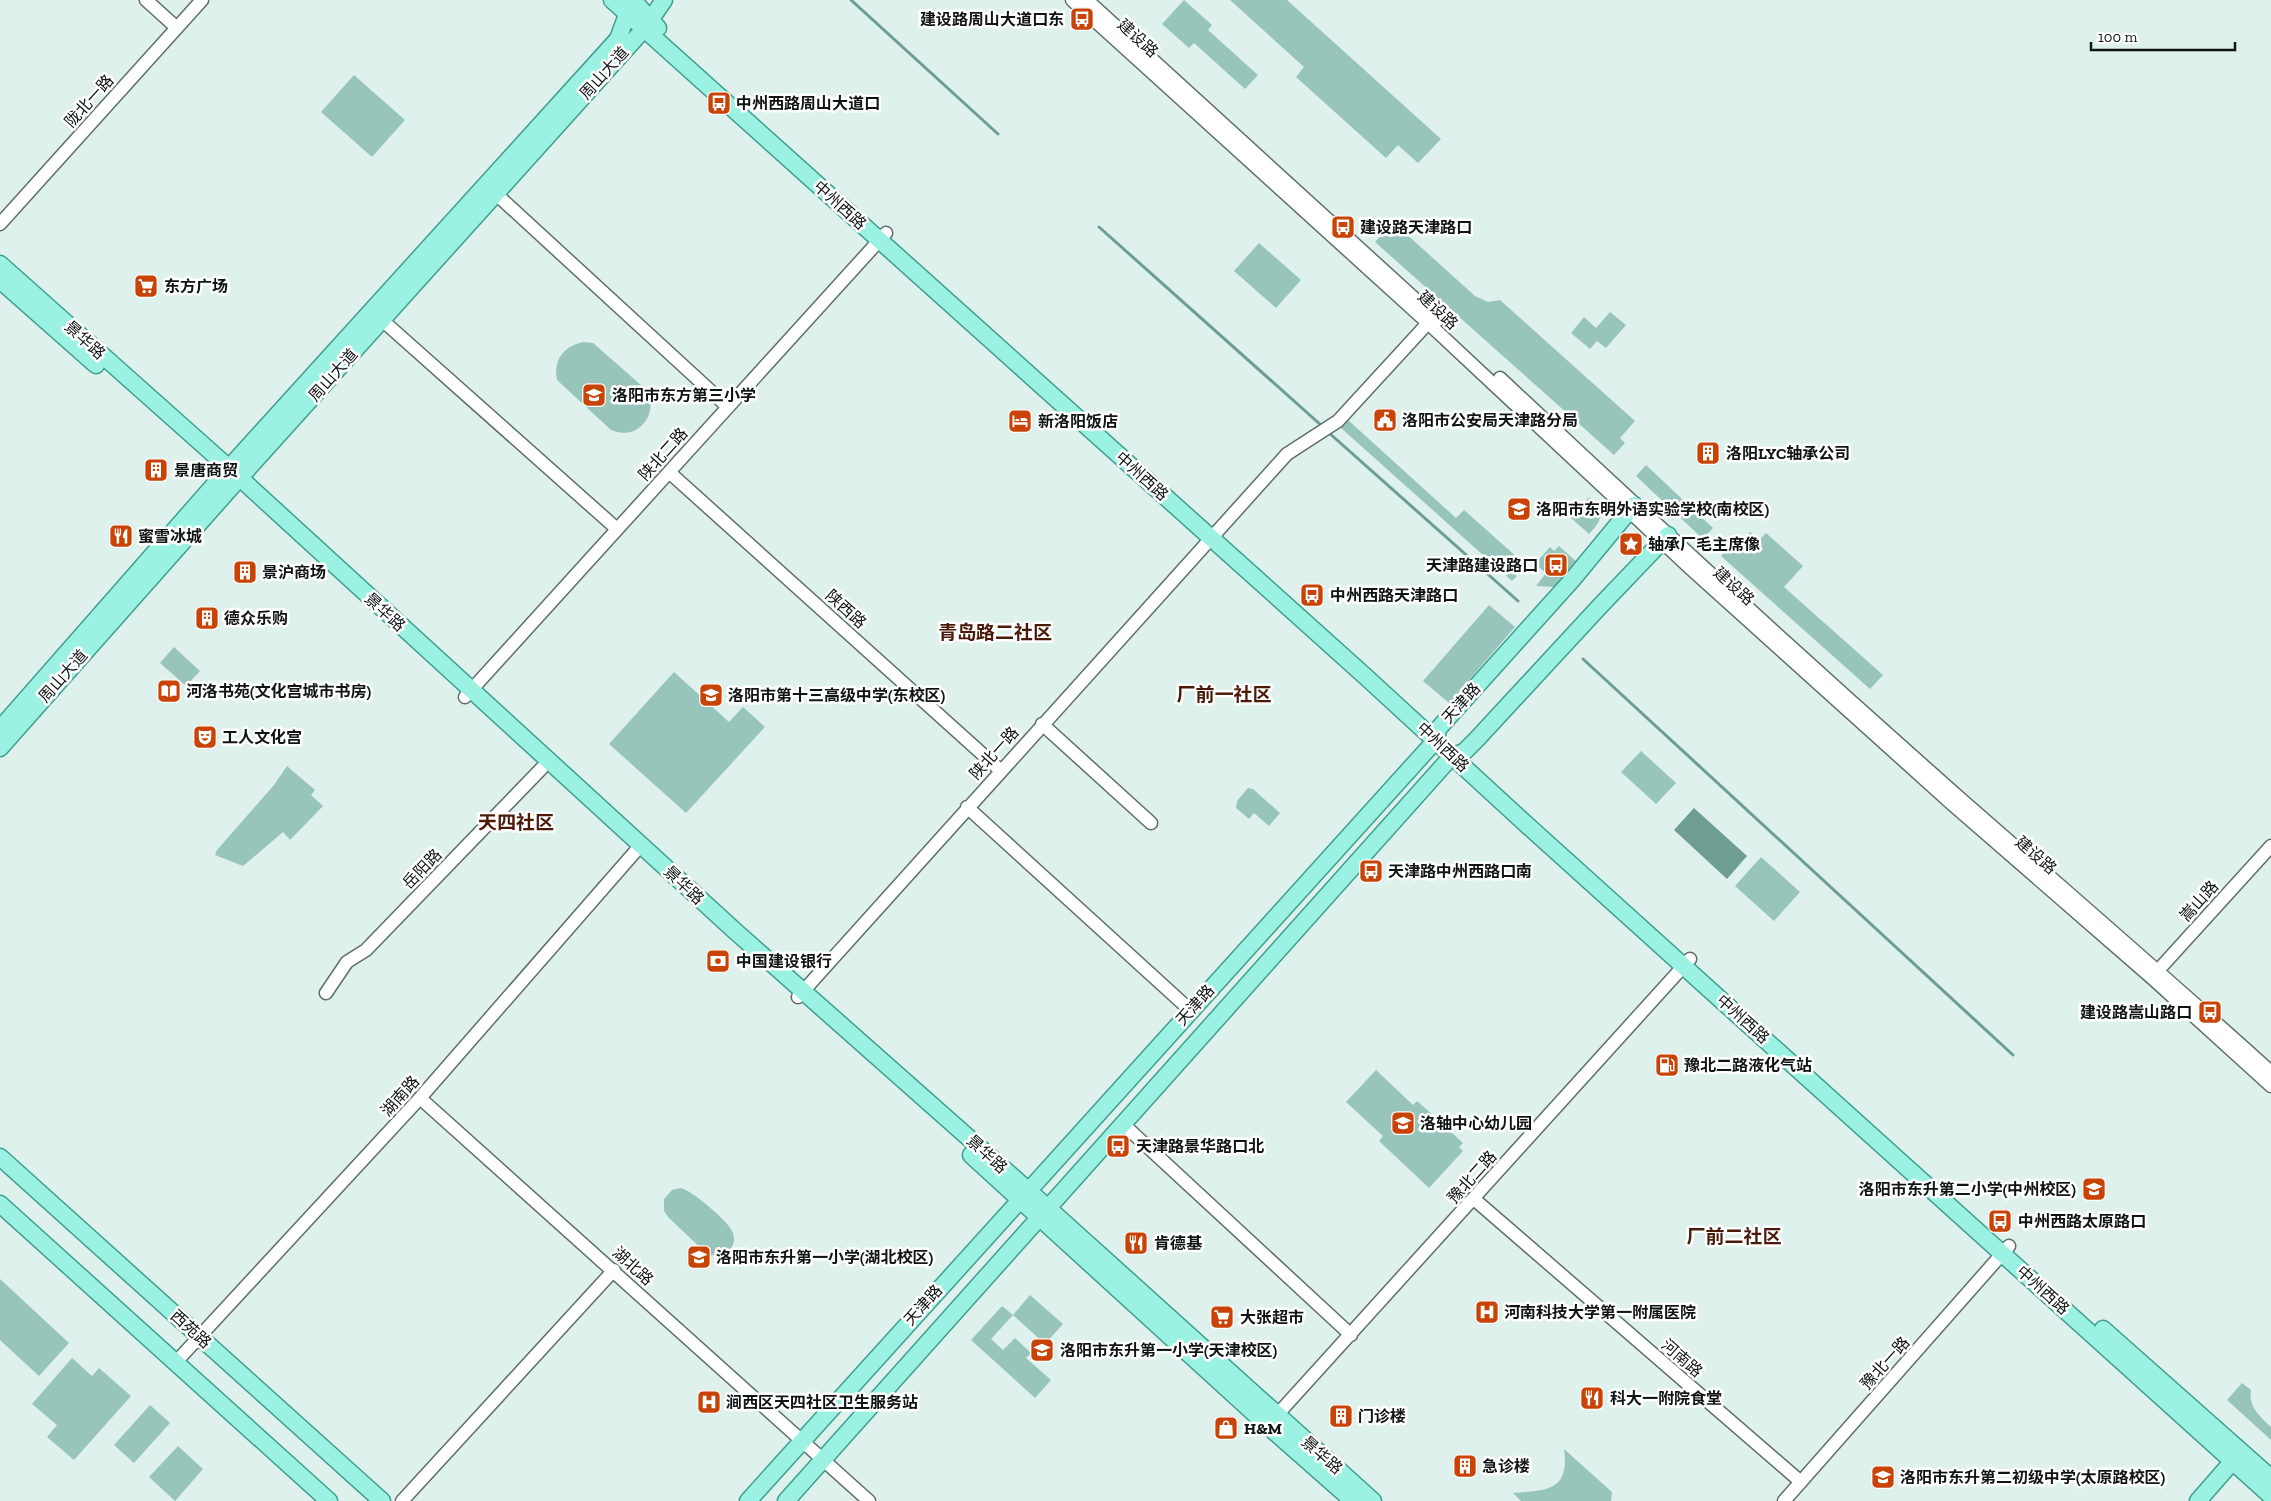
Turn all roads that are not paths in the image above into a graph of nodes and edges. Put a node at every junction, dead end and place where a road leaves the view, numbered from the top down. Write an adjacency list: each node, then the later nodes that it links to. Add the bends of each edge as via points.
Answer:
1 (146, 0): 9 (street)
2 (202, 0): 9 (street, 陇北一路)
3 (612, 0): 7 (main road, 中州西路)
4 (664, 0): 8 (main road, 周山大道)
5 (1072, 0): 16 (street, 建设路)
6 (1088, 0): 20 (street, 建设路, via 1357,244)
7 (631, 4): 8 (main road, 中州西路); 19 (main road, 周山大道, via 618,39)
8 (647, 25): 10 (main road, 周山大道); 12 (main road, 中州西路)
9 (177, 28): 11 (street, 陇北一路)
10 (495, 193): 15 (main road, 周山大道); 17 (street)
11 (0, 224)
12 (882, 236): 17 (street, 陕北二路); 22 (main road, 中州西路)
13 (0, 264): 19 (main road, 景华路)
14 (0, 280): 19 (main road, 景华路)
15 (382, 320): 19 (main road, 周山大道); 21 (street)
16 (1428, 323): 20 (street, 建设路); 22 (street, 陕北一路, via 1338,421 1287,454)
17 (728, 407): 18 (street, 陕北二路)
18 (669, 472): 21 (street, 陕北二路); 31 (street, 陕西路)
19 (230, 478): 24 (main road, 景华路); 26 (main road, 周山大道); 28 (main road, 周山大道)
20 (1631, 508): 23 (street, 建设路); 27 (main road, 天津路)
21 (617, 529): 24 (street, 陕北二路)
22 (1213, 534): 25 (street, 陕北一路); 27 (main road, 中州西路)
23 (1665, 539): 29 (main road, 天津路); 38 (street, 建设路, via 1954,806)
24 (468, 694): 30 (main road, 景华路); 35 (main road, 景华路)
25 (1042, 724): 31 (street, 陕北一路); 33 (street)
26 (0, 729)
27 (1437, 734): 29 (main road, 中州西路); 41 (main road, 天津路)
28 (0, 748)
29 (1458, 754): 37 (main road, 中州西路); 45 (main road, 天津路)
30 (542, 768): 35 (main road, 景华路); 39 (street, 岳阳路, via 366,950 347,962)
31 (1000, 770): 32 (street, 陕北一路)
32 (967, 807): 40 (street, 陕北一路); 41 (street)
33 (1150, 823)
34 (2271, 846): 38 (street, 嵩山路)
35 (638, 848): 40 (main road, 景华路); 44 (street, 湖南路)
36 (2271, 855): 38 (street, 嵩山路)
37 (1687, 963): 48 (street, 豫北二路); 51 (main road, 中州西路)
38 (2157, 976): 42 (street, 建设路); 43 (street, 建设路)
39 (326, 993)
40 (800, 994): 47 (main road, 景华路)
41 (1190, 1010): 47 (main road, 天津路)
42 (2271, 1072)
43 (2271, 1086)
44 (420, 1098): 52 (street, 湖北路); 54 (street, 湖南路)
45 (1124, 1125): 50 (main road, 天津路); 53 (street)
46 (0, 1157): 54 (main road, 西苑路)
47 (1024, 1195): 50 (main road, 景华路); 57 (main road, 天津路)
48 (1474, 1199): 53 (street, 豫北二路); 61 (street, 河南路)
49 (0, 1204): 55 (main road)
50 (1044, 1213): 56 (main road, 景华路); 59 (main road, 天津路); 69 (main road, 景华路, via 1268,1426)
51 (2006, 1250): 58 (main road, 中州西路); 61 (street, 豫北一路)
52 (614, 1270): 57 (street, 湖北路); 65 (street)
53 (1351, 1335): 56 (street, 豫北二路)
54 (200, 1337): 55 (street, 湖南路); 64 (main road, 西苑路)
55 (176, 1362): 63 (main road)
56 (1277, 1415): 70 (main road, 景华路)
57 (802, 1441): 59 (street, 湖北路); 66 (main road, 天津路)
58 (2237, 1456): 60 (main road, 中州西路); 62 (main road, 中州西路); 72 (main road)
59 (823, 1460): 67 (main road, 天津路); 68 (street, 湖北路)
60 (2271, 1478)
61 (1801, 1482): 71 (street, 豫北一路)
62 (2271, 1496)
63 (329, 1501)
64 (382, 1501)
65 (402, 1501)
66 (748, 1501)
67 (786, 1501)
68 (869, 1501)
69 (1353, 1501)
70 (1373, 1501)
71 (1784, 1501)
72 (2198, 1501)

